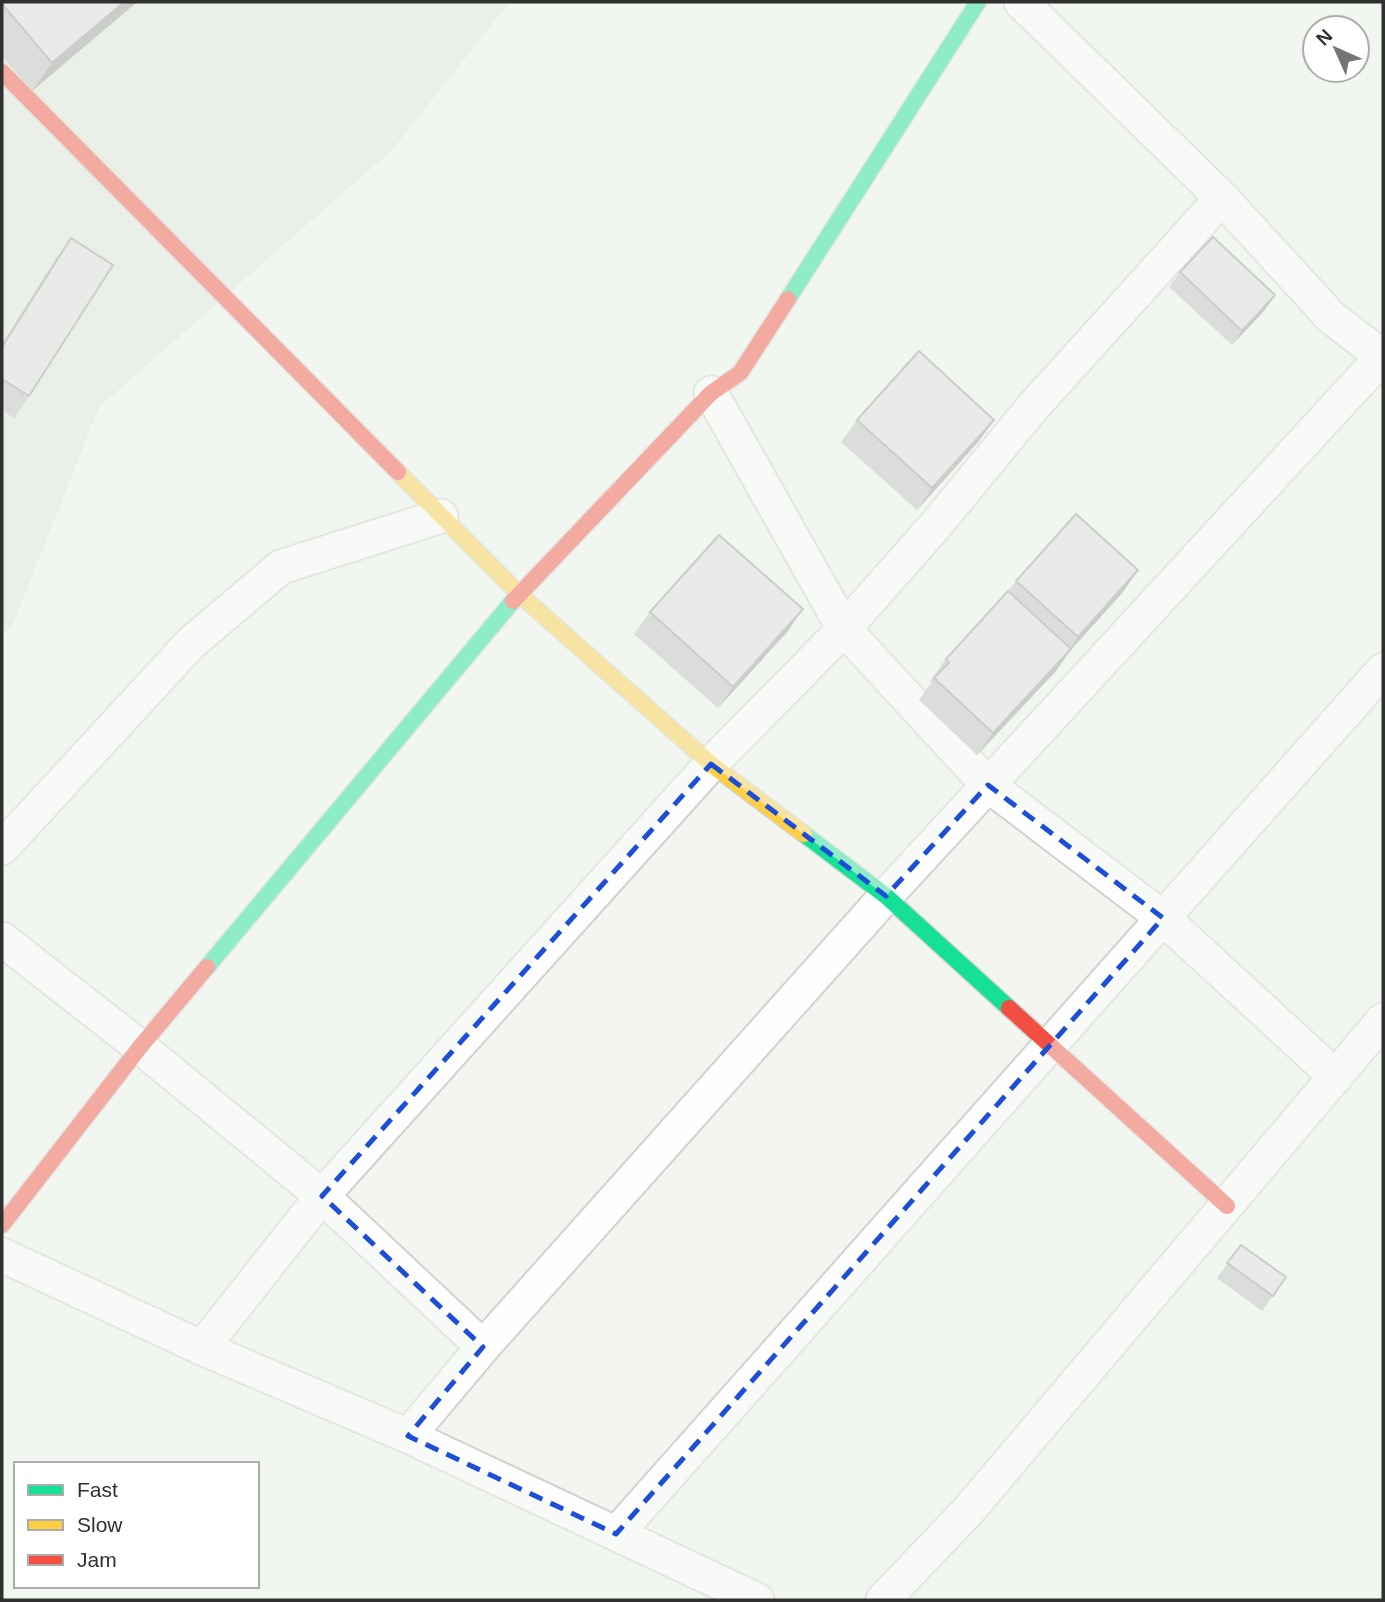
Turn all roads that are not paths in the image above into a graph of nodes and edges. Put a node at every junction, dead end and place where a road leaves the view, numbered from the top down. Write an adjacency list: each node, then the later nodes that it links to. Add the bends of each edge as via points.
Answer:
1 (978, 2): 6 (street, via 740,373)
2 (1021, 2): 4 (street)
3 (2, 72): 7 (street)
4 (1222, 198): 5 (street, via 1332,318); 9 (street, via 1032,408)
5 (1383, 356): 12 (street)
6 (711, 393): 8 (street); 9 (street)
7 (441, 516): 8 (street); 13 (street, via 281,567 191,643)
8 (519, 594): 11 (street); 19 (street)
9 (844, 628): 11 (street); 12 (street)
10 (1383, 670): 15 (street)
11 (711, 764): 14 (street); 21 (street)
12 (988, 785): 14 (street); 15 (street)
13 (2, 848)
14 (886, 896): 18 (street); 25 (street)
15 (1163, 918): 18 (street); 20 (street)
16 (2, 939): 19 (street)
17 (1383, 1020): 20 (street)
18 (1050, 1046): 22 (street); 28 (street)
19 (140, 1047): 21 (street); 23 (street)
20 (1336, 1077): 22 (street)
21 (322, 1196): 25 (street); 26 (street)
22 (1227, 1206): 30 (street, via 968,1510)
23 (2, 1225)
24 (2, 1255): 26 (street)
25 (483, 1347): 27 (street)
26 (202, 1348): 27 (street)
27 (408, 1436): 28 (street)
28 (616, 1534): 29 (street)
29 (757, 1600)
30 (883, 1600)

